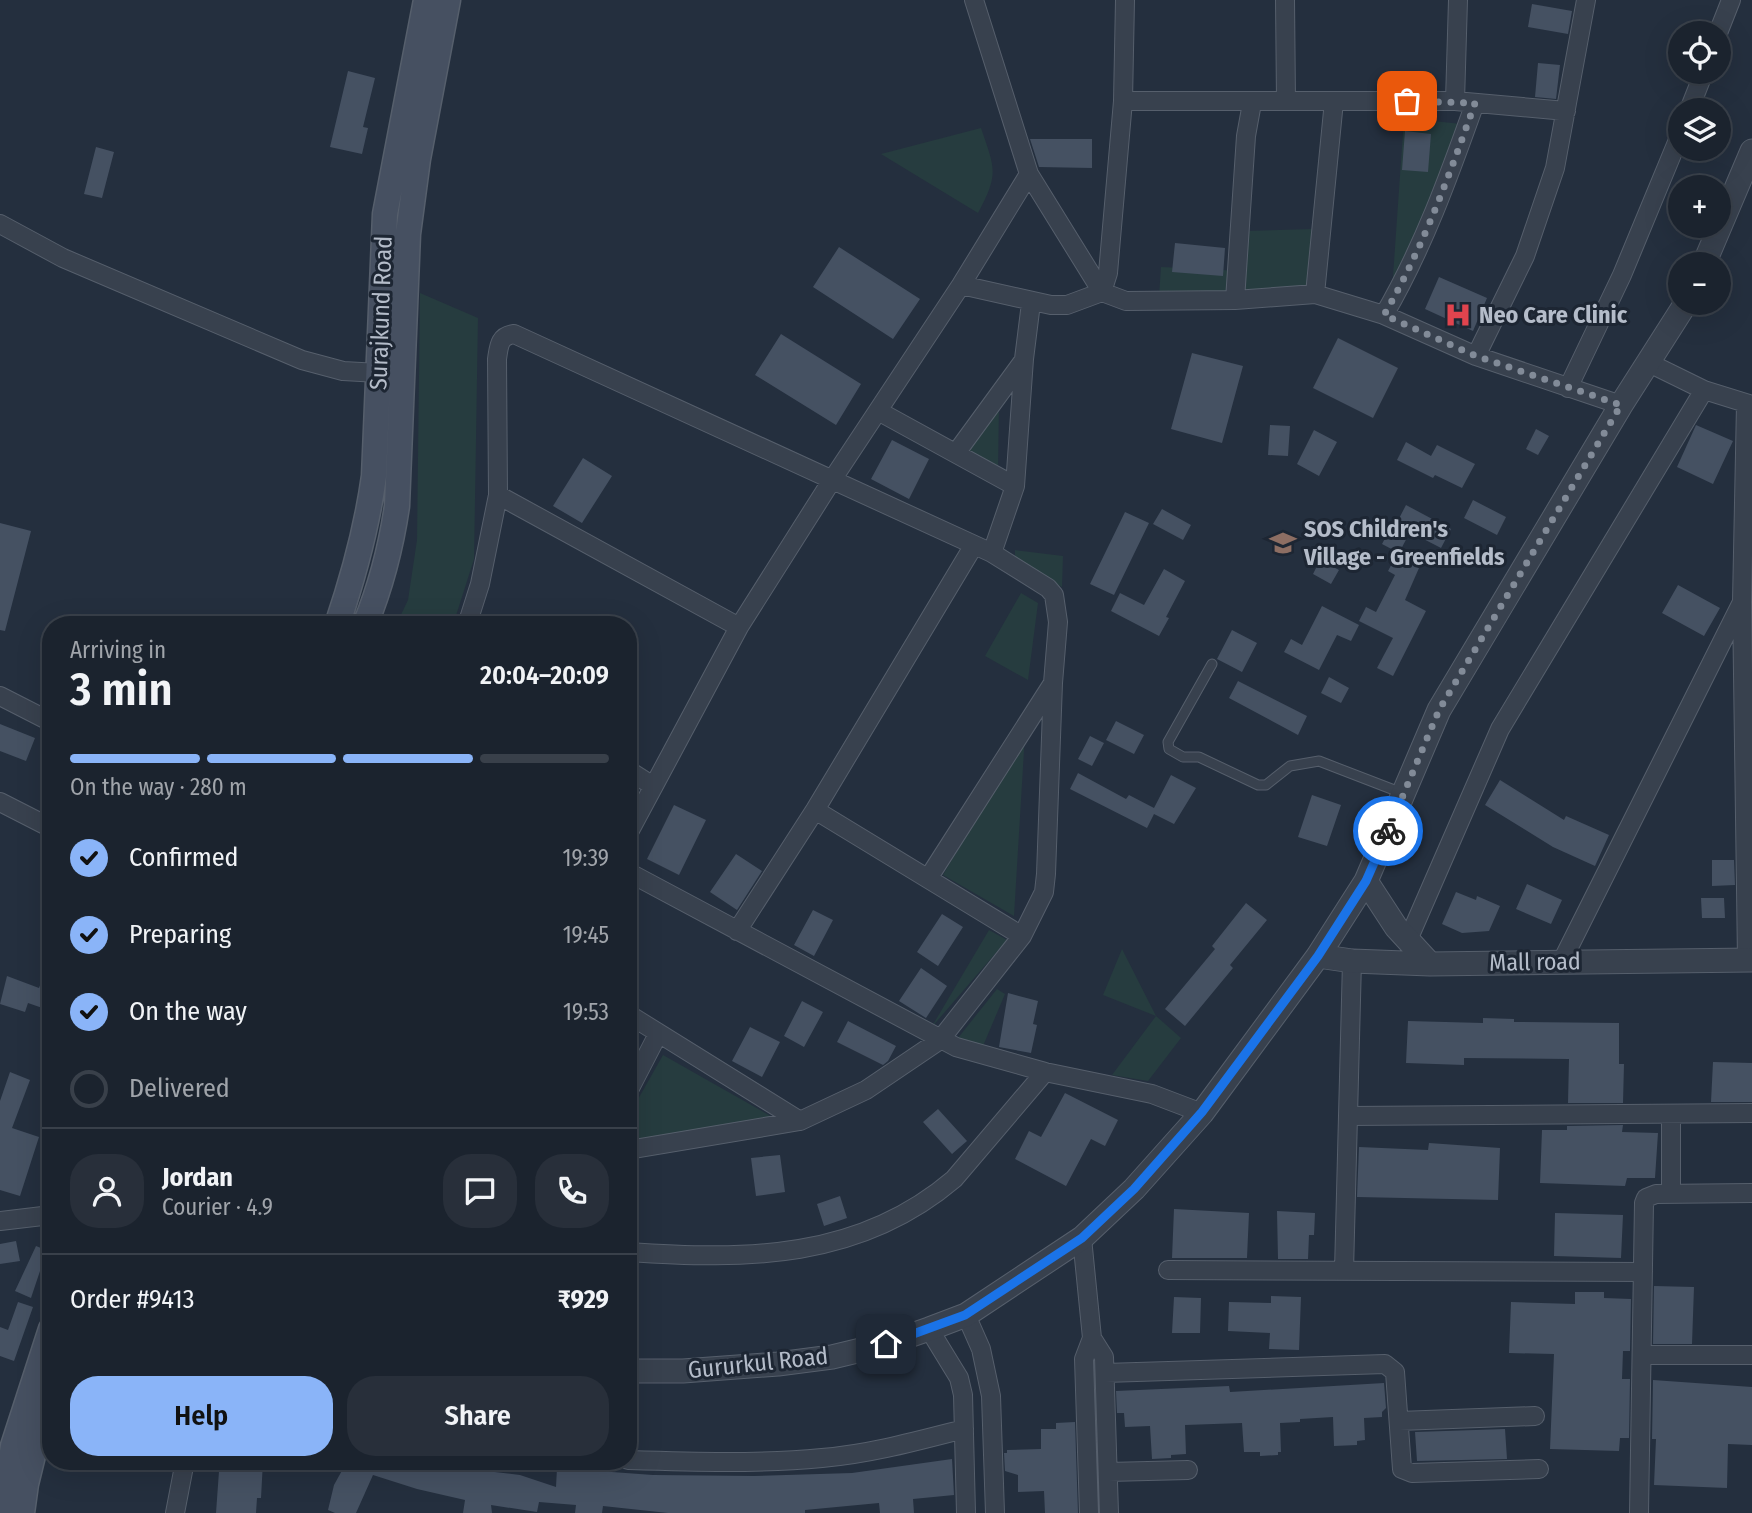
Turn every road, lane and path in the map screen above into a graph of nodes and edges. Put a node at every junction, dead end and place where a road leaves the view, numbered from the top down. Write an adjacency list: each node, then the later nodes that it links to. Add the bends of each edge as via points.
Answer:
1 (426, 0): 32 (main road, Surajkund Road, via 388,192)
2 (448, 0): 46 (main road, Surajkund Road, via 411,207 393,537)
3 (974, 0): 19 (street)
4 (1125, 0): 10 (street)
5 (1285, 0): 11 (street)
6 (1458, 0): 13 (street)
7 (1586, 0): 16 (street)
8 (1731, 0): 9 (street)
9 (1723, 21)
10 (1123, 101): 14 (street); 23 (street, via 1108,273)
11 (1286, 101): 12 (street); 14 (street)
12 (1334, 101): 13 (street); 24 (street)
13 (1455, 101): 15 (street)
14 (1252, 103): 25 (street)
15 (1475, 103): 16 (street); 27 (street, via 1434,213)
16 (1566, 111): 29 (street, via 1555,168 1525,256)
17 (1752, 151): 21 (street)
18 (1669, 161): 33 (street)
19 (1029, 174): 22 (street); 23 (street)
20 (0, 224): 32 (street, via 63,258 302,360 343,371)
21 (1709, 252)
22 (961, 285): 26 (street); 37 (street)
23 (1102, 292): 25 (street, via 1126,301); 26 (street, via 1067,304)
24 (1315, 294): 25 (street); 27 (street)
25 (1235, 300)
26 (1031, 303): 30 (street)
27 (1384, 315): 29 (street)
28 (1679, 315): 31 (street, Gururkul Road)
29 (1476, 356): 33 (street)
30 (1024, 359): 38 (street); 40 (street)
31 (1649, 363): 34 (street); 35 (street, Gururkul Road)
32 (379, 373): 45 (main road, Surajkund Road, via 369,513)
33 (1568, 388): 35 (street)
34 (1703, 390): 36 (street); 65 (street, via 1500,729)
35 (1621, 405): 55 (street, Gururkul Road, via 1439,710)
36 (1749, 405): 44 (street)
37 (880, 412): 38 (street); 39 (street)
38 (956, 453): 40 (street)
39 (832, 480): 41 (street, via 514,334 502,338 497,359); 42 (street); 48 (street)
40 (1015, 486): 43 (street)
41 (498, 495): 47 (street); 48 (street)
42 (974, 545): 43 (street); 57 (street)
43 (992, 553): 50 (street, via 1054,595 1058,622)
44 (1742, 601): 67 (street); 69 (street)
45 (340, 616)
46 (368, 616)
47 (470, 616)
48 (739, 627): 54 (street)
49 (1212, 664): 55 (lane, via 1168,742 1174,754 1199,757 1258,785 1266,785 1290,766 1319,761)
50 (1053, 682): 61 (street); 64 (street, via 1044,892)
51 (0, 696): 52 (street)
52 (42, 717)
53 (637, 776): 54 (street)
54 (653, 786): 58 (street)
55 (1404, 793): 62 (street, Gururkul Road)
56 (0, 802): 59 (street)
57 (815, 810): 61 (street); 63 (street)
58 (637, 817)
59 (42, 823)
60 (637, 877): 63 (street)
61 (929, 877): 64 (street)
62 (1366, 881): 65 (street); 66 (street, Gururkul Road)
63 (737, 932): 73 (street)
64 (1023, 936): 73 (street)
65 (1408, 940): 70 (street)
66 (1318, 956): 68 (street, Mall road); 76 (street, Gururkul Road)
67 (1750, 960): 69 (street, Mall road)
68 (1352, 961): 70 (street, Mall road); 79 (street)
69 (1562, 961): 70 (street, Mall road)
70 (1430, 964)
71 (637, 1020): 72 (street)
72 (658, 1034): 75 (street); 80 (street)
73 (940, 1040): 74 (street); 80 (street, via 866,1090)
74 (1045, 1072): 76 (street, via 1152,1094); 87 (street, via 954,1179 916,1207 853,1238 806,1249 732,1257)
75 (637, 1075)
76 (1202, 1112): 86 (street, Gururkul Road, via 1134,1189)
77 (1752, 1113): 78 (street)
78 (1671, 1114): 79 (street); 83 (street)
79 (1348, 1116): 89 (street)
80 (800, 1121): 81 (street)
81 (637, 1148)
82 (1752, 1192): 83 (street)
83 (1671, 1193): 90 (street, via 1651,1195 1644,1203)
84 (42, 1216): 85 (street)
85 (0, 1221)
86 (1082, 1238): 91 (street, Gururkul Road); 93 (street)
87 (637, 1252)
88 (1168, 1270): 89 (street)
89 (1344, 1271): 90 (street)
90 (1643, 1272): 94 (street)
91 (965, 1315): 92 (street, Gururkul Road); 112 (street, via 981,1349 991,1396)
92 (929, 1329): 97 (street, Gururkul Road, via 873,1348 778,1364); 102 (street, via 959,1378)
93 (1092, 1338): 98 (street, via 1104,1357); 113 (street, via 1084,1359)
94 (1642, 1355): 95 (street); 115 (street)
95 (1752, 1355)
96 (42, 1357): 108 (main road, via 13,1446)
97 (637, 1371)
98 (1105, 1373): 101 (street, via 1385,1363 1395,1372); 107 (street)
99 (1535, 1416): 101 (street)
100 (42, 1418): 109 (main road)
101 (1399, 1421): 104 (street, via 1401,1464 1407,1472)
102 (964, 1429): 103 (street, via 823,1458); 111 (street)
103 (637, 1460)
104 (1539, 1469)
105 (183, 1470): 110 (street)
106 (1188, 1470): 107 (street)
107 (1108, 1472): 114 (street)
108 (2, 1513)
109 (22, 1513)
110 (175, 1513)
111 (966, 1513)
112 (995, 1513)
113 (1089, 1513)
114 (1109, 1513)
115 (1639, 1513)

